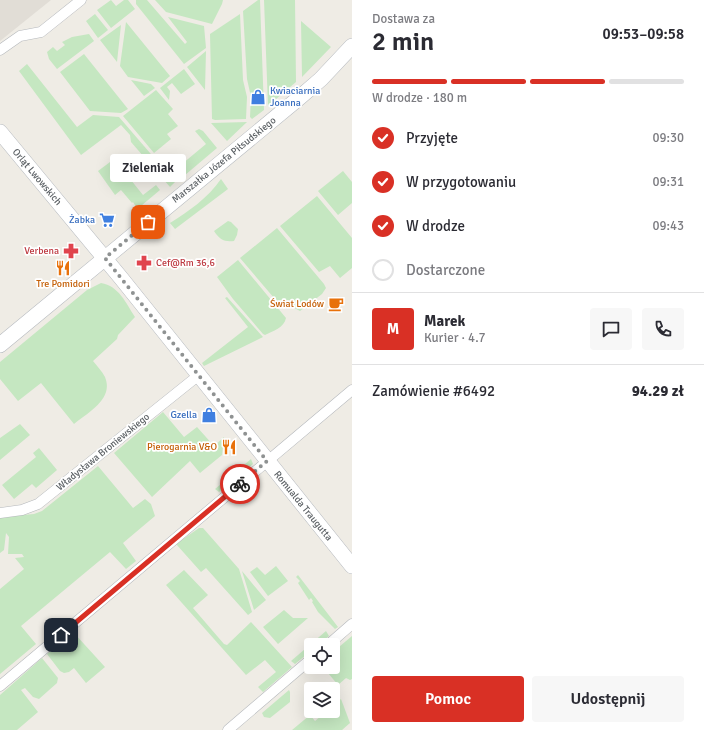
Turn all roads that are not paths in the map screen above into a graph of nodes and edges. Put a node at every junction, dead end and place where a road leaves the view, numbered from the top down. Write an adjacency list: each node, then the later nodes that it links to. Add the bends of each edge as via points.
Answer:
1 (81, 0): 3 (street, via 41,32 20,36)
2 (352, 46): 5 (main road, Marszałka Józefa Piłsudskiego, via 299,98)
3 (0, 50)
4 (0, 132): 5 (main road, Orląt Lwowskich)
5 (105, 258): 6 (main road, Marszałka Józefa Piłsudskiego); 7 (main road, Romualda Traugutta)
6 (0, 345)
7 (199, 376): 9 (main road, Romualda Traugutta); 10 (street, Władysława Broniewskiego, via 38,504 22,510)
8 (352, 390): 9 (street)
9 (267, 461): 11 (main road, Romualda Traugutta); 15 (street)
10 (0, 513)
11 (352, 566)
12 (352, 624): 13 (street)
13 (336, 638)
14 (304, 665): 16 (street)
15 (0, 686)
16 (228, 730)

